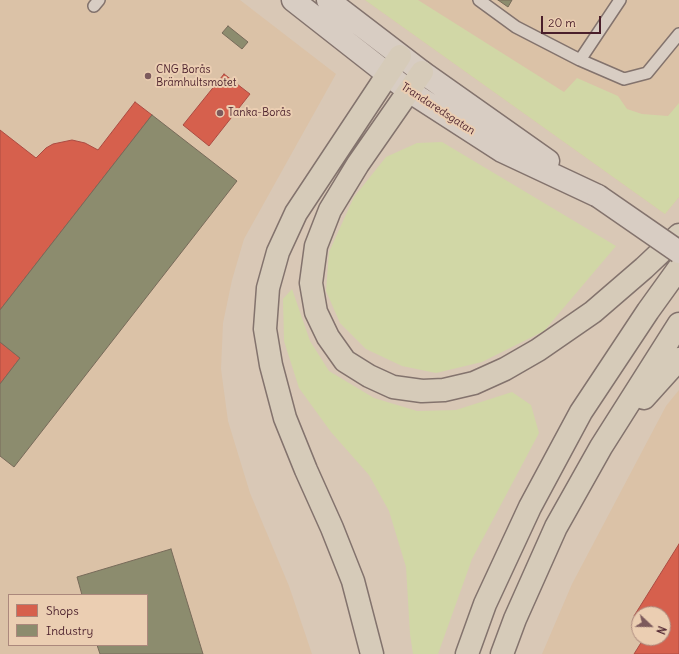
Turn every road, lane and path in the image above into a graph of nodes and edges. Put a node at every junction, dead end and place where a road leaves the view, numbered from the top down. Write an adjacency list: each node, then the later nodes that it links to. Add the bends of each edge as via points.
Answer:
1 (293, 0): 9 (street, Trandaredsgatan)
2 (328, 0): 6 (street, Trandaredsgatan)
3 (479, 0): 7 (lane, via 516,27)
4 (620, 0): 7 (lane)
5 (679, 34): 7 (lane, via 647,73 624,79)
6 (400, 56): 8 (street, Trandaredsgatan); 9 (highway)
7 (580, 60)
8 (422, 72): 10 (highway); 11 (street, Trandaredsgatan)
9 (387, 75): 10 (street, Trandaredsgatan); 18 (highway, via 296,213 278,252 268,288 265,329 271,365 285,418 353,581)
10 (409, 91): 11 (street, Trandaredsgatan, via 502,151); 12 (highway, via 358,164 330,210 316,246 311,283 316,312 345,361 369,376 393,387 422,391 444,390 474,383 505,369 593,312)
11 (598, 196): 13 (street, Trandaredsgatan, bridge)
12 (679, 234)
13 (679, 252)
14 (679, 268): 19 (highway, via 581,412 530,507 485,604)
15 (679, 324): 17 (highway)
16 (679, 359): 17 (highway)
17 (601, 447): 20 (highway, via 556,527)
18 (372, 654)
19 (467, 654)
20 (502, 654)

